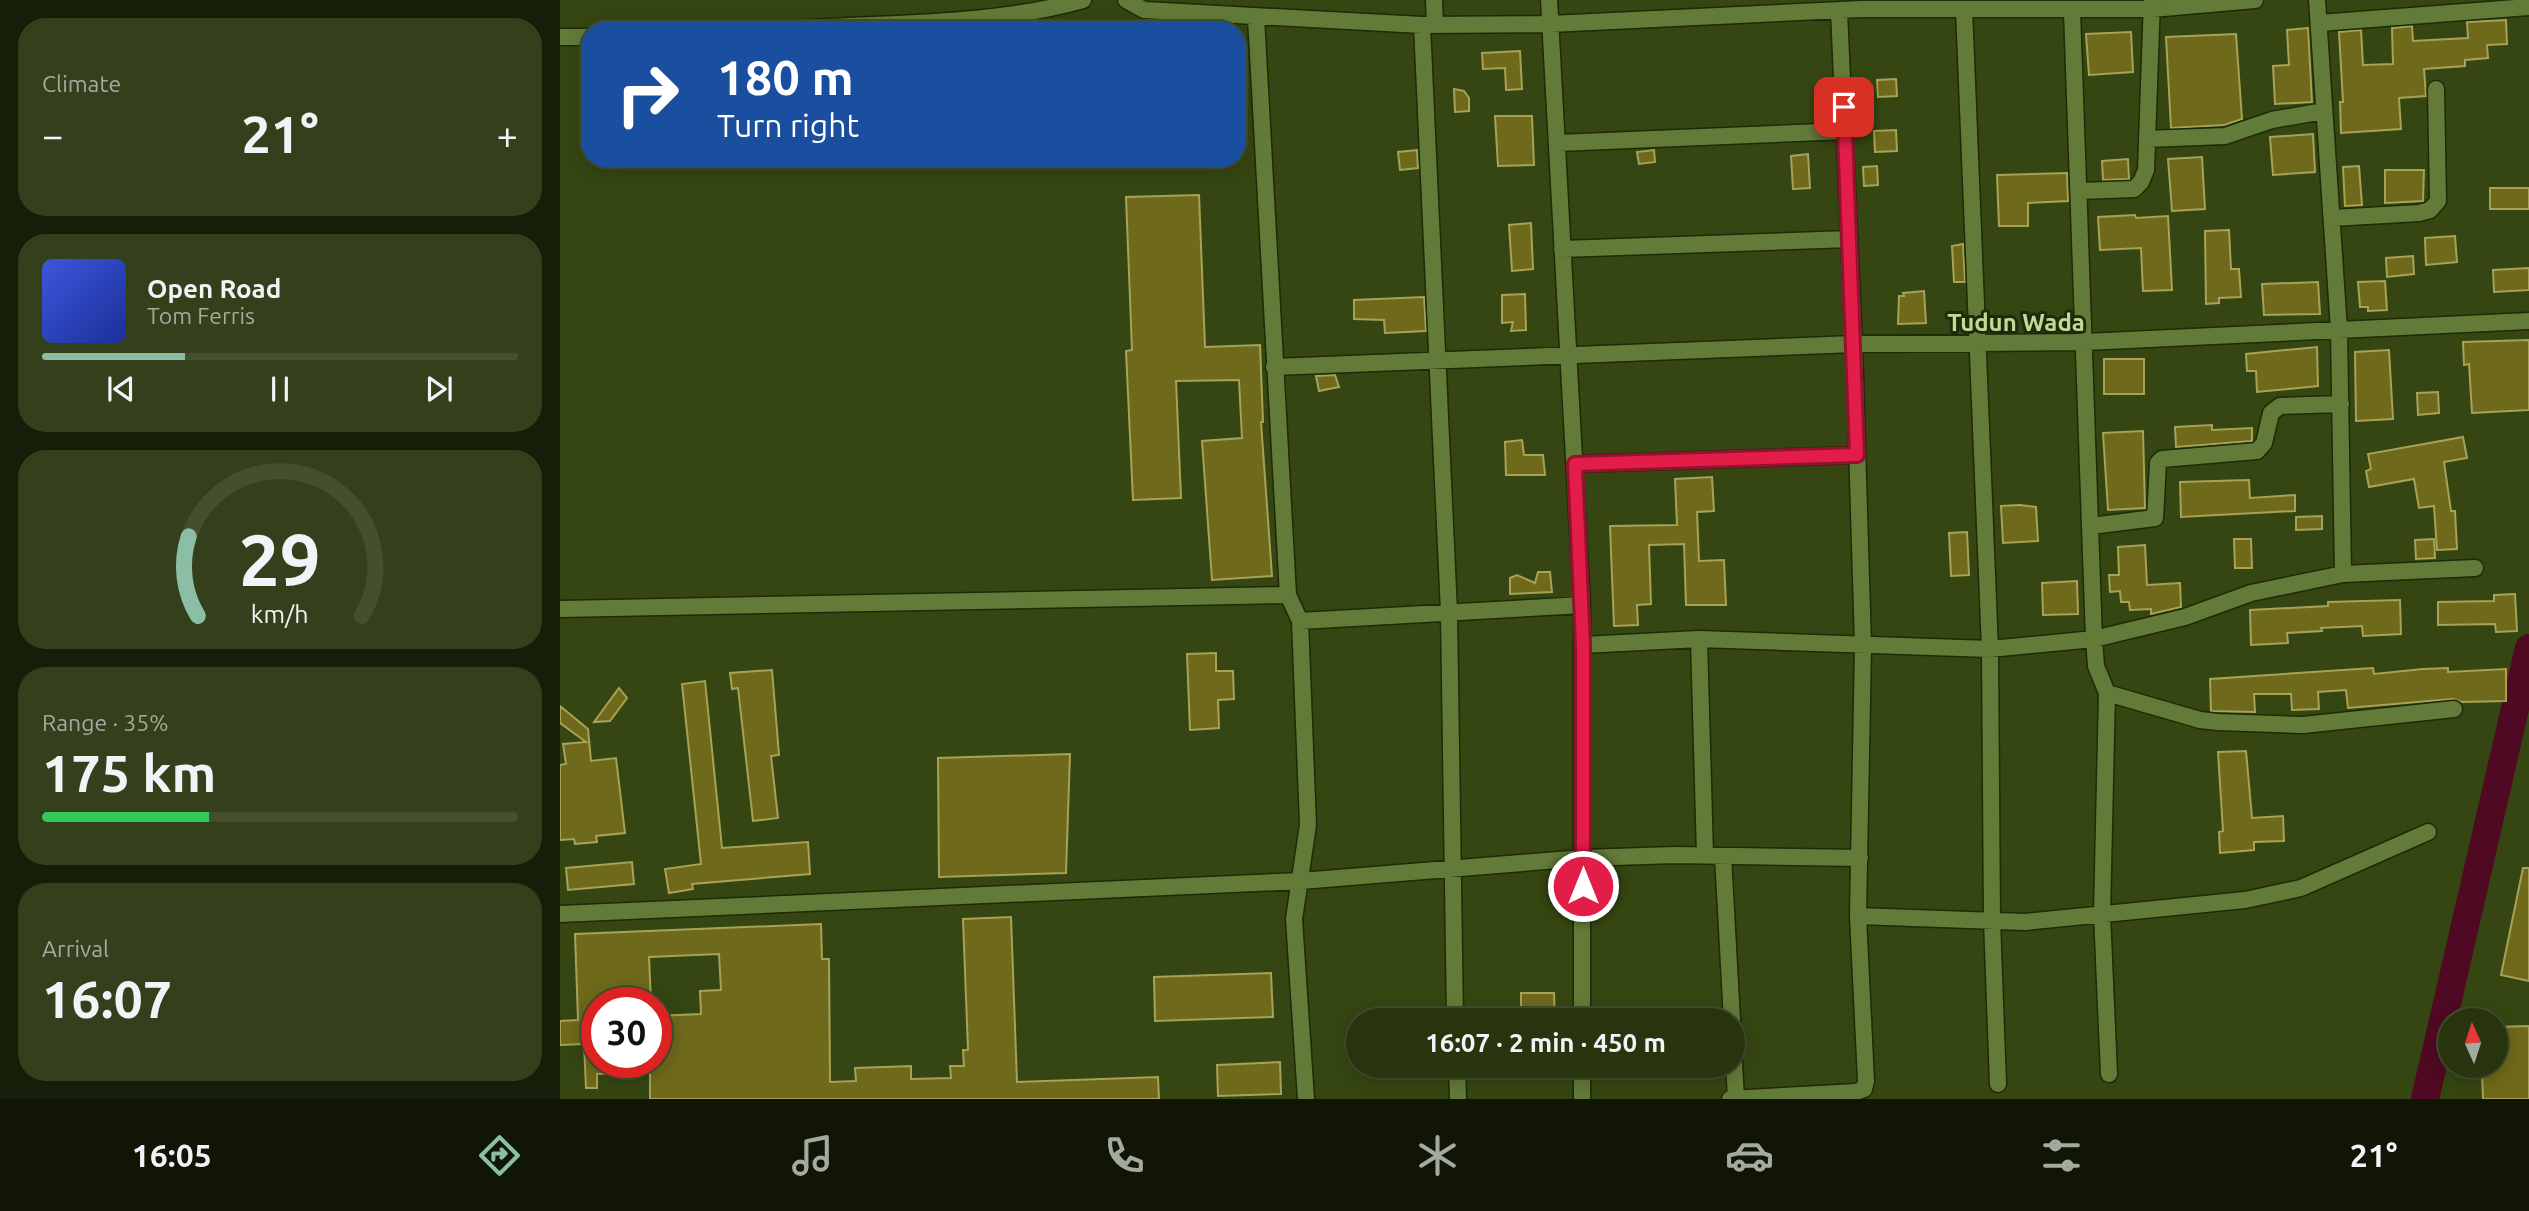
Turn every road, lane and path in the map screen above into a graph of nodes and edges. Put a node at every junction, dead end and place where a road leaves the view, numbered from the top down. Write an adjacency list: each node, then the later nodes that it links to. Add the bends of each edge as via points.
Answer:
1 (1083, 0): 16 (street, via 1054,8)
2 (1126, 0): 15 (street, via 1144,10)
3 (1434, 0): 19 (street)
4 (1549, 0): 18 (street)
5 (2255, 0): 9 (street)
6 (2317, 0): 17 (street)
7 (1861, 4): 12 (street); 13 (street)
8 (2010, 5): 12 (street); 14 (street)
9 (2152, 5): 14 (street); 25 (street)
10 (1738, 7): 13 (street); 18 (street)
11 (2529, 7): 17 (street)
12 (1964, 9): 34 (street)
13 (1839, 11): 24 (street)
14 (2071, 11): 27 (street)
15 (1256, 18): 19 (street); 38 (street)
16 (930, 21)
17 (2319, 23): 23 (street)
18 (1550, 24): 19 (street); 26 (street)
19 (1429, 25): 37 (street)
20 (560, 37): 21 (street)
21 (581, 37)
22 (2436, 89): 28 (street, via 2438,201 2419,213)
23 (2325, 111): 25 (street, via 2272,120 2225,136); 28 (street)
24 (1846, 131): 26 (street); 29 (street)
25 (2147, 139): 27 (street, via 2146,170 2134,189)
26 (1558, 144): 30 (street)
27 (2079, 191): 33 (street)
28 (2332, 218): 32 (street)
29 (1850, 239): 30 (street); 35 (street)
30 (1562, 249): 36 (street)
31 (2529, 321): 32 (street)
32 (2340, 330): 33 (street); 39 (street)
33 (2085, 342): 34 (street); 42 (street)
34 (1975, 343): 35 (street); 54 (street)
35 (1854, 344): 36 (street); 40 (street)
36 (1567, 356): 37 (street); 41 (street)
37 (1435, 360): 38 (street); 48 (street)
38 (1274, 367): 45 (street)
39 (2341, 404): 42 (street, via 2280,406 2271,412 2264,443 2257,451 2162,459 2158,463 2155,518); 44 (street)
40 (1857, 455): 41 (street); 53 (street)
41 (1575, 464): 46 (street)
42 (2091, 526): 51 (street)
43 (2475, 569): 44 (street)
44 (2343, 574): 51 (street, via 2251,593 2185,617)
45 (1288, 596): 47 (street); 49 (street)
46 (1582, 605): 48 (street); 52 (street)
47 (560, 609)
48 (1449, 612): 49 (street); 62 (street)
49 (1300, 621): 63 (street, via 1308,825)
50 (1699, 639): 52 (street); 53 (street); 58 (street)
51 (2094, 639): 54 (street); 55 (street, via 2096,667)
52 (1583, 645): 61 (street)
53 (1863, 645): 54 (street); 60 (street)
54 (1990, 649): 67 (street)
55 (2107, 692): 56 (street, via 2218,722 2303,725); 65 (street)
56 (2454, 709)
57 (2428, 832): 65 (street, via 2301,887 2245,900)
58 (1704, 855): 59 (street); 61 (street)
59 (1723, 856): 60 (street); 70 (street)
60 (1860, 858): 66 (street)
61 (1583, 859): 62 (street); 69 (street)
62 (1451, 867): 63 (street); 68 (street)
63 (1301, 881): 64 (street); 76 (street, via 1294,919)
64 (560, 914)
65 (2102, 914): 67 (street, via 2025,922); 71 (street)
66 (1858, 916): 67 (street); 80 (street, via 1864,1089)
67 (1992, 920): 75 (street)
68 (1455, 1008)
69 (1582, 1008)
70 (1731, 1008)
71 (2109, 1074)
72 (1457, 1078): 77 (street)
73 (1582, 1078): 78 (street)
74 (1735, 1078): 80 (street)
75 (1998, 1084)
76 (1306, 1099)
77 (1458, 1099)
78 (1582, 1099)
79 (1730, 1099): 80 (street)
80 (1736, 1099)

